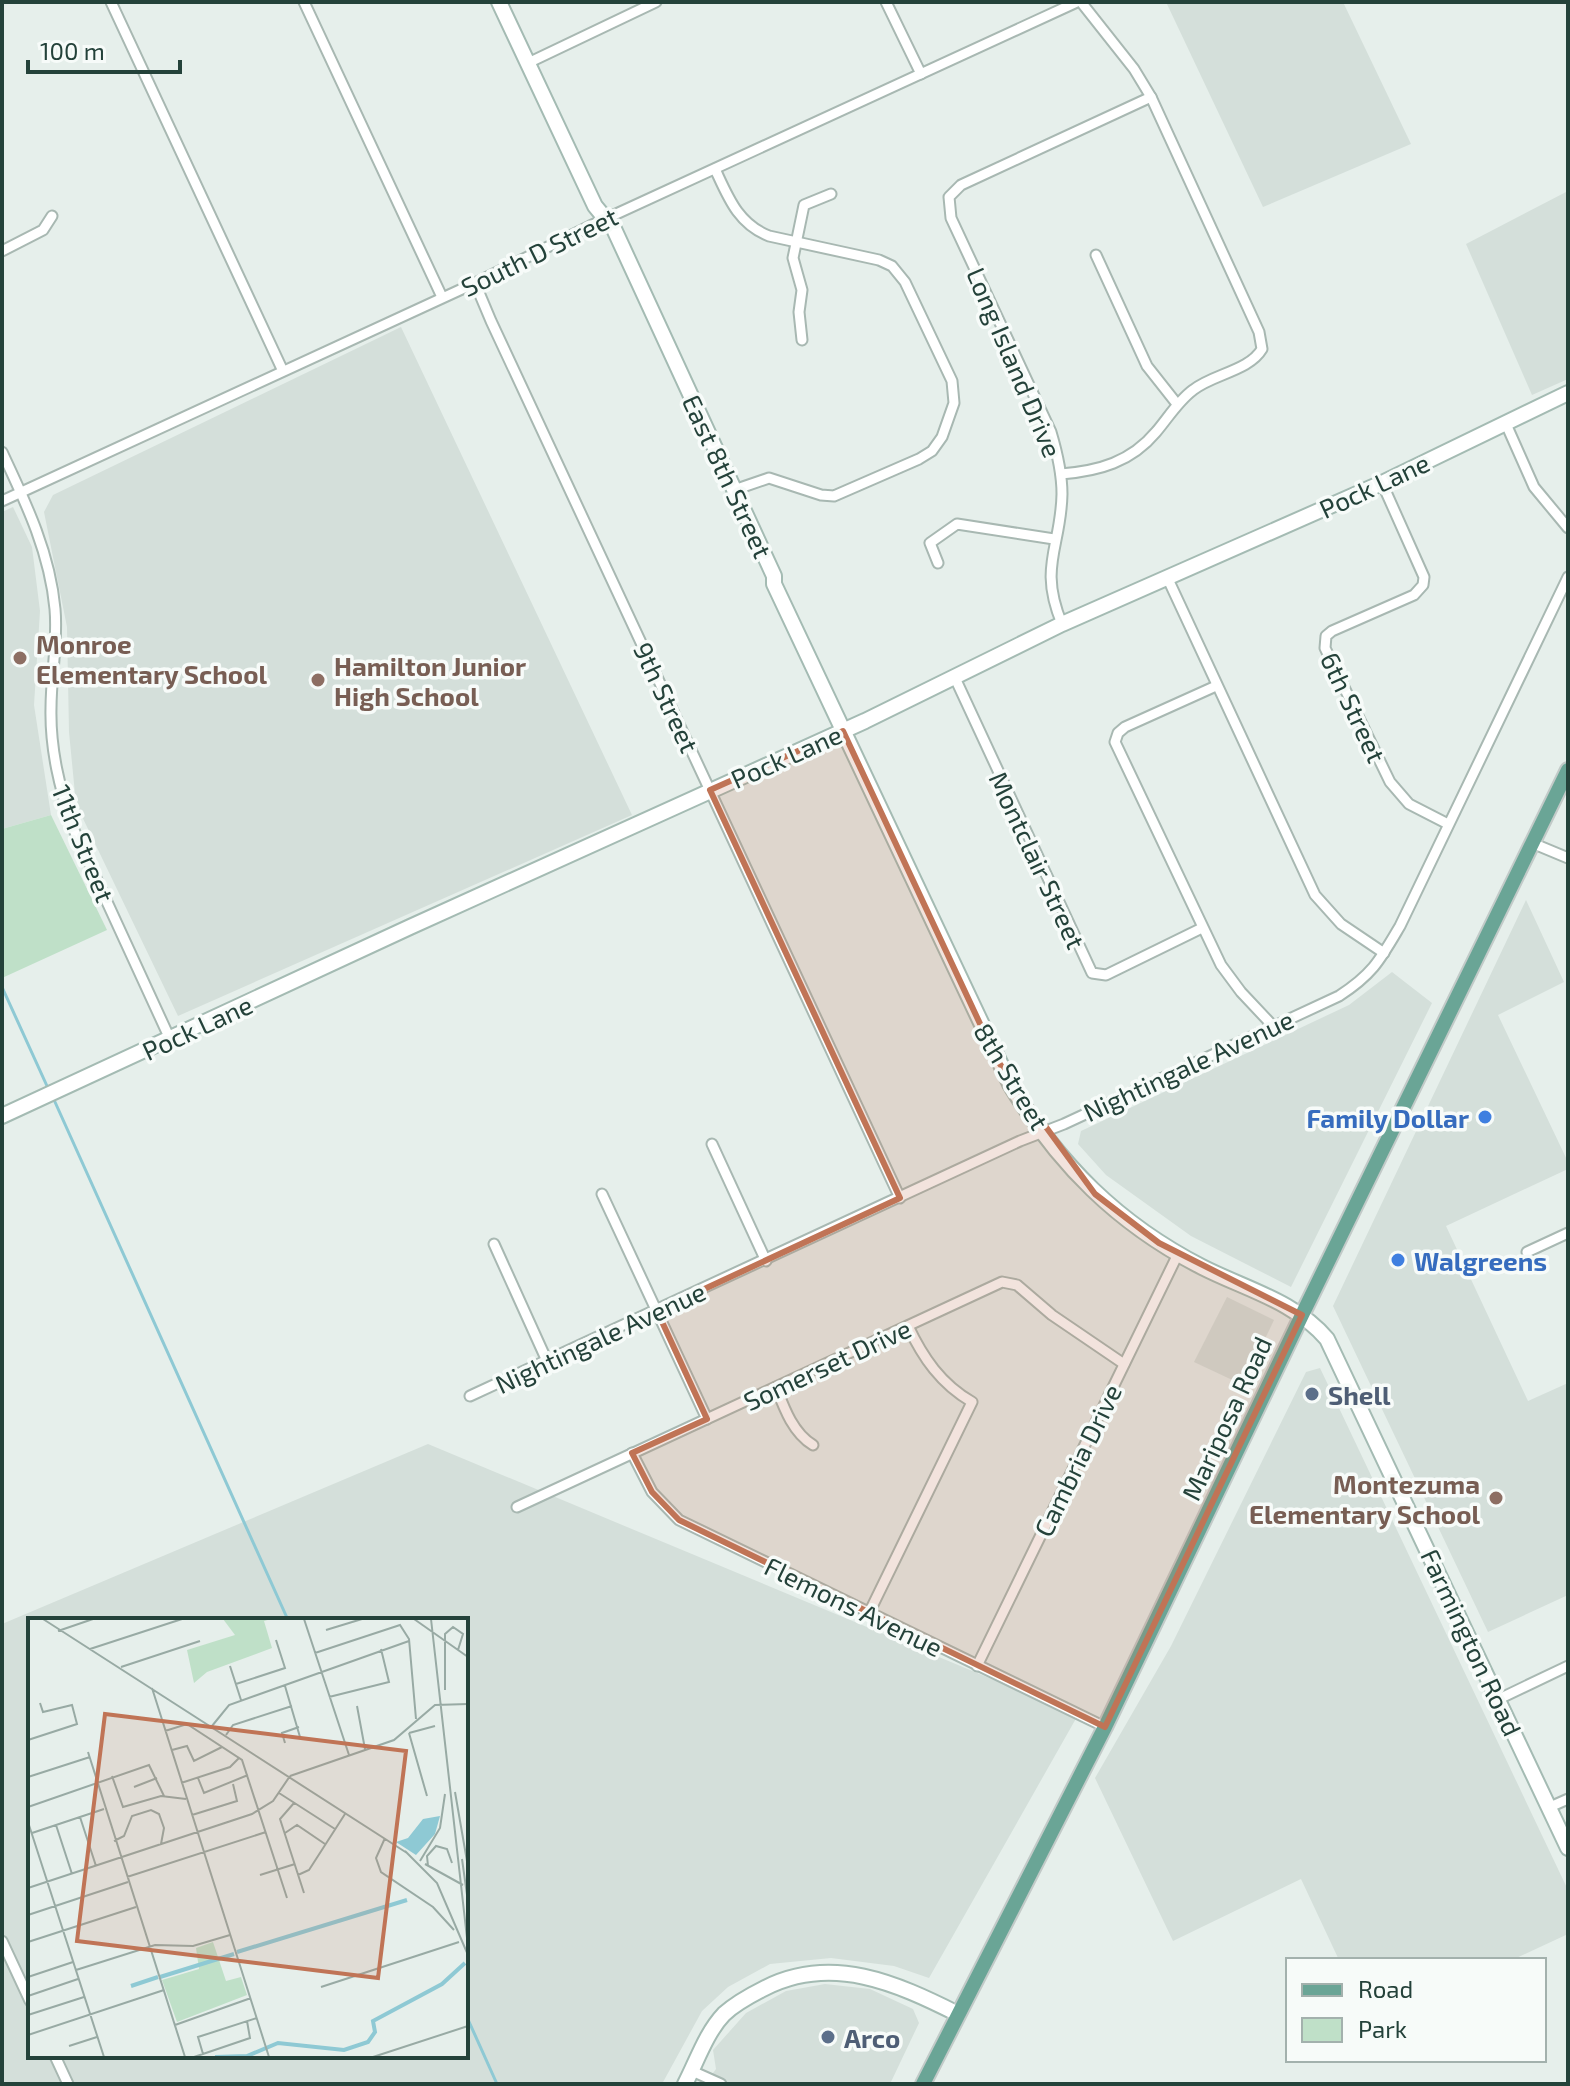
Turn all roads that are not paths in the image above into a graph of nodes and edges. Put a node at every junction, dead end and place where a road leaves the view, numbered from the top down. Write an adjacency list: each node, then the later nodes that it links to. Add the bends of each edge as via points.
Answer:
1 (111, 2): 20 (street)
2 (304, 2): 18 (street)
3 (499, 2): 7 (street, East 8th Street)
4 (656, 2): 7 (street)
5 (886, 2): 8 (street)
6 (1079, 2): 8 (street, South D Street); 9 (street)
7 (528, 63): 13 (street, East 8th Street, via 590,195)
8 (921, 74): 10 (street, South D Street)
9 (1151, 97): 22 (street, via 1259,332 1262,349); 25 (street, Long Island Drive, via 961,185 949,197 951,218 1051,432)
10 (715, 169): 13 (street, South D Street); 14 (street, via 731,204 750,227)
11 (831, 194): 14 (street, via 804,205)
12 (52, 216): 15 (street, via 43,230)
13 (608, 220): 17 (street, South D Street); 27 (street, East 8th Street)
14 (796, 242): 19 (street); 27 (street, via 879,260 898,271 952,381 954,403 932,451 842,494 821,495 769,478)
15 (2, 251)
16 (1096, 255): 22 (street, via 1147,366)
17 (475, 283): 18 (street, South D Street); 40 (street, 9th Street)
18 (442, 297): 20 (street, South D Street)
19 (802, 340)
20 (282, 369): 28 (street, South D Street)
21 (1568, 393): 23 (street, Pock Lane)
22 (1177, 404): 25 (street, via 1128,457 1100,469)
23 (1506, 424): 26 (street, Pock Lane); 30 (street, via 1534,487)
24 (2, 452): 28 (street, 11th Street)
25 (1061, 474): 31 (street, Long Island Drive)
26 (1382, 483): 33 (street, Pock Lane); 41 (street, 6th Street, via 1423,585 1414,595 1332,631 1325,648 1390,782 1409,804)
27 (734, 490): 38 (street, East 8th Street)
28 (21, 492): 29 (street, South D Street); 47 (street, 11th Street, via 39,535 53,592 51,732 62,796)
29 (2, 501)
30 (1568, 528)
31 (1054, 539): 32 (street, via 957,524 930,543); 35 (street, Long Island Drive, via 1051,591)
32 (938, 563)
33 (1167, 577): 35 (street, Pock Lane); 37 (street)
34 (1568, 577): 41 (street, Nightingale Avenue)
35 (1062, 624): 36 (street, Pock Lane)
36 (955, 678): 38 (street, Pock Lane); 44 (street, Montclair Street, via 1092,973 1106,975)
37 (1216, 686): 44 (street, via 1125,727 1115,742); 45 (street, via 1315,895 1341,924)
38 (843, 731): 40 (street, Pock Lane); 49 (street, 8th Street, via 997,1060)
39 (1568, 770): 42 (main road, Mariposa Road)
40 (710, 790): 47 (street, Pock Lane); 52 (street, 9th Street)
41 (1448, 824): 45 (street, Nightingale Avenue)
42 (1532, 843): 43 (street); 59 (main road, Mariposa Road)
43 (1568, 858)
44 (1202, 928): 46 (street, via 1221,965)
45 (1384, 953): 46 (street, Nightingale Avenue, via 1359,983)
46 (1273, 1026): 49 (street, Nightingale Avenue)
47 (170, 1039): 48 (street, Pock Lane)
48 (2, 1116)
49 (1043, 1132): 52 (street, Nightingale Avenue); 56 (street, 8th Street, via 1095,1194)
50 (712, 1144): 57 (street)
51 (602, 1194): 58 (street)
52 (900, 1198): 57 (street, Nightingale Avenue)
53 (1568, 1233): 55 (street)
54 (494, 1244): 61 (street)
55 (1527, 1252)
56 (1178, 1254): 59 (street, 8th Street); 62 (street, Cambria Drive)
57 (766, 1261): 58 (street, Nightingale Avenue)
58 (657, 1311): 61 (street, Nightingale Avenue); 65 (street)
59 (1302, 1315): 72 (street, Farmington Road, via 1335,1351); 73 (main road, Mariposa Road)
60 (908, 1326): 62 (street, Somerset Drive, via 1007,1281); 63 (street, Somerset Drive); 69 (street, via 938,1376 972,1402)
61 (547, 1361): 64 (street, Nightingale Avenue)
62 (1124, 1364): 70 (street, Cambria Drive)
63 (776, 1387): 65 (street, Somerset Drive); 66 (street, via 788,1415)
64 (470, 1396)
65 (707, 1419): 67 (street, Somerset Drive)
66 (813, 1445)
67 (632, 1453): 68 (street, Somerset Drive); 69 (street, Flemons Avenue, via 652,1492 679,1520)
68 (517, 1507)
69 (869, 1613): 70 (street, Flemons Avenue)
70 (977, 1666): 73 (street, Flemons Avenue)
71 (1568, 1666): 72 (street)
72 (1499, 1699): 75 (street, Farmington Road)
73 (1105, 1727): 79 (main road, Mariposa Road)
74 (1568, 1799): 75 (street)
75 (1550, 1807): 76 (street, Farmington Road)
76 (1568, 1848)
77 (2, 1941): 78 (street)
78 (28, 1997)
79 (958, 2014): 81 (street, via 883,1980 814,1972 743,1999 713,2029); 84 (main road, Mariposa Road)
80 (56, 2058): 82 (street)
81 (688, 2077): 83 (street)
82 (68, 2084)
83 (721, 2084)
84 (923, 2084)

